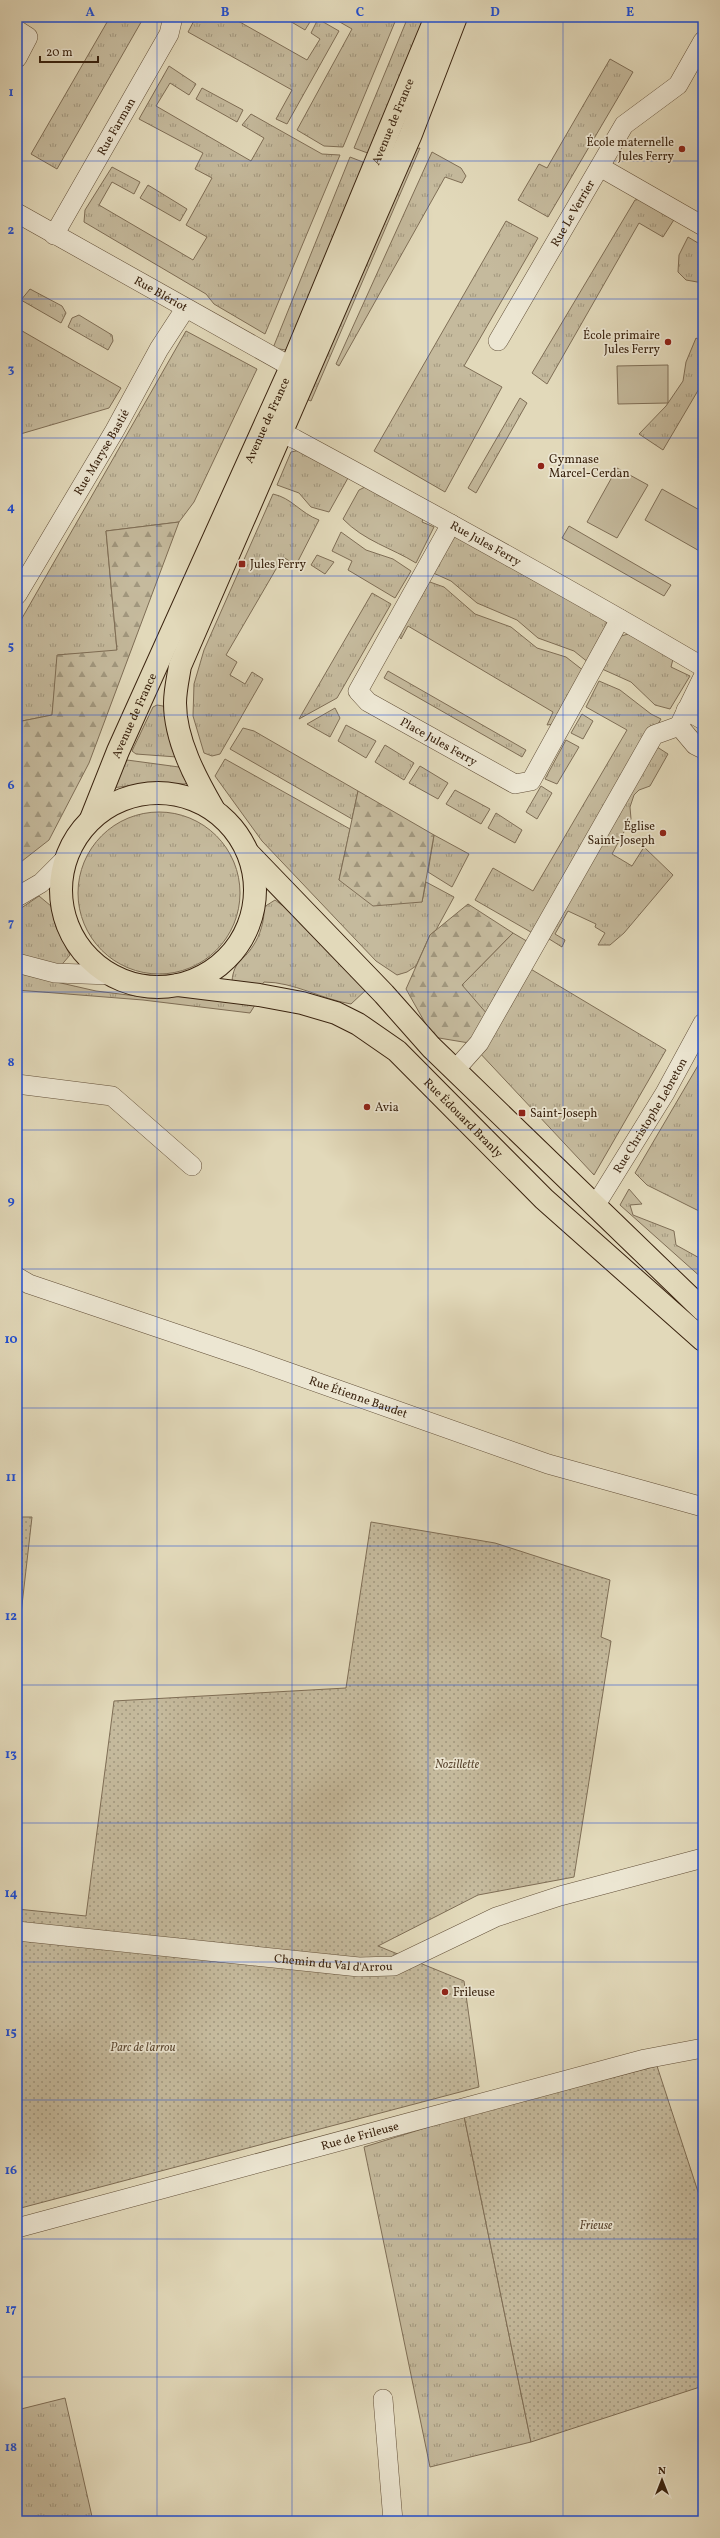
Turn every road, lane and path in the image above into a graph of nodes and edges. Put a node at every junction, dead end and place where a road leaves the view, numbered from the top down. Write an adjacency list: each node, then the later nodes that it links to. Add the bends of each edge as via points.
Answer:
1 (172, 17): 10 (street, Rue Farman, via 169,34)
2 (436, 17): 13 (main road, Avenue de France)
3 (456, 17): 13 (main road, Avenue de France, via 411,134)
4 (23, 34): 6 (street)
5 (703, 41): 7 (street, Rue Le Verrier, via 678,85 624,125)
6 (17, 58)
7 (600, 167): 9 (street); 12 (street, Rue Le Verrier)
8 (17, 213): 10 (street, Rue Blériot)
9 (703, 226)
10 (54, 235): 11 (street, Rue Blériot)
11 (185, 309): 13 (street, Rue Blériot); 16 (street, Rue Maryse Bastié, via 159,349 115,430)
12 (498, 341)
13 (298, 371): 14 (main road, Avenue de France)
14 (273, 429): 15 (street, Rue Jules Ferry); 23 (main road, Avenue de France, via 180,666 175,703 178,732 199,784); 24 (main road, Avenue de France, via 242,474)
15 (451, 524): 17 (street, Rue Jules Ferry); 17 (street, Place Jules Ferry, via 358,691 368,702 515,784 531,781)
16 (17, 595)
17 (620, 620): 18 (street, Rue Jules Ferry)
18 (703, 667)
19 (703, 677): 20 (street)
20 (682, 718): 21 (street); 22 (street, via 695,745); 32 (street, via 654,735 479,1042)
21 (703, 720)
22 (703, 749)
23 (214, 810): 24 (main road, via 184,796 151,793 118,801); 25 (main road, via 235,830)
24 (91, 820): 26 (main road, via 76,837)
25 (249, 854): 30 (main road, via 256,887 251,921 235,950 209,973); 32 (main road)
26 (66, 858): 27 (street, via 41,883); 29 (main road, via 60,891 67,924 84,953)
27 (17, 897)
28 (17, 964): 29 (street, via 55,973)
29 (110, 975): 30 (main road, Rue Édouard Branly, via 143,986)
30 (178, 986): 38 (main road, Rue Édouard Branly, via 259,995 302,1003 336,1013 358,1024 397,1051 544,1199)
31 (703, 1023): 35 (street, Rue Christophe Lebreton, via 665,1093)
32 (455, 1070): 35 (main road)
33 (17, 1084): 34 (street, via 112,1096)
34 (192, 1166)
35 (595, 1206): 37 (main road)
36 (17, 1278): 39 (street, Rue Étienne Baudet, via 548,1464)
37 (703, 1310)
38 (703, 1340)
39 (703, 1507)
40 (703, 1858): 41 (street, Chemin du Val d'Arrou, via 560,1896 496,1917 394,1966 359,1967)
41 (17, 1931)
42 (703, 2048): 43 (street, Rue de Frileuse, via 644,2059)
43 (17, 2228)
44 (383, 2400): 45 (street)
45 (393, 2521)

